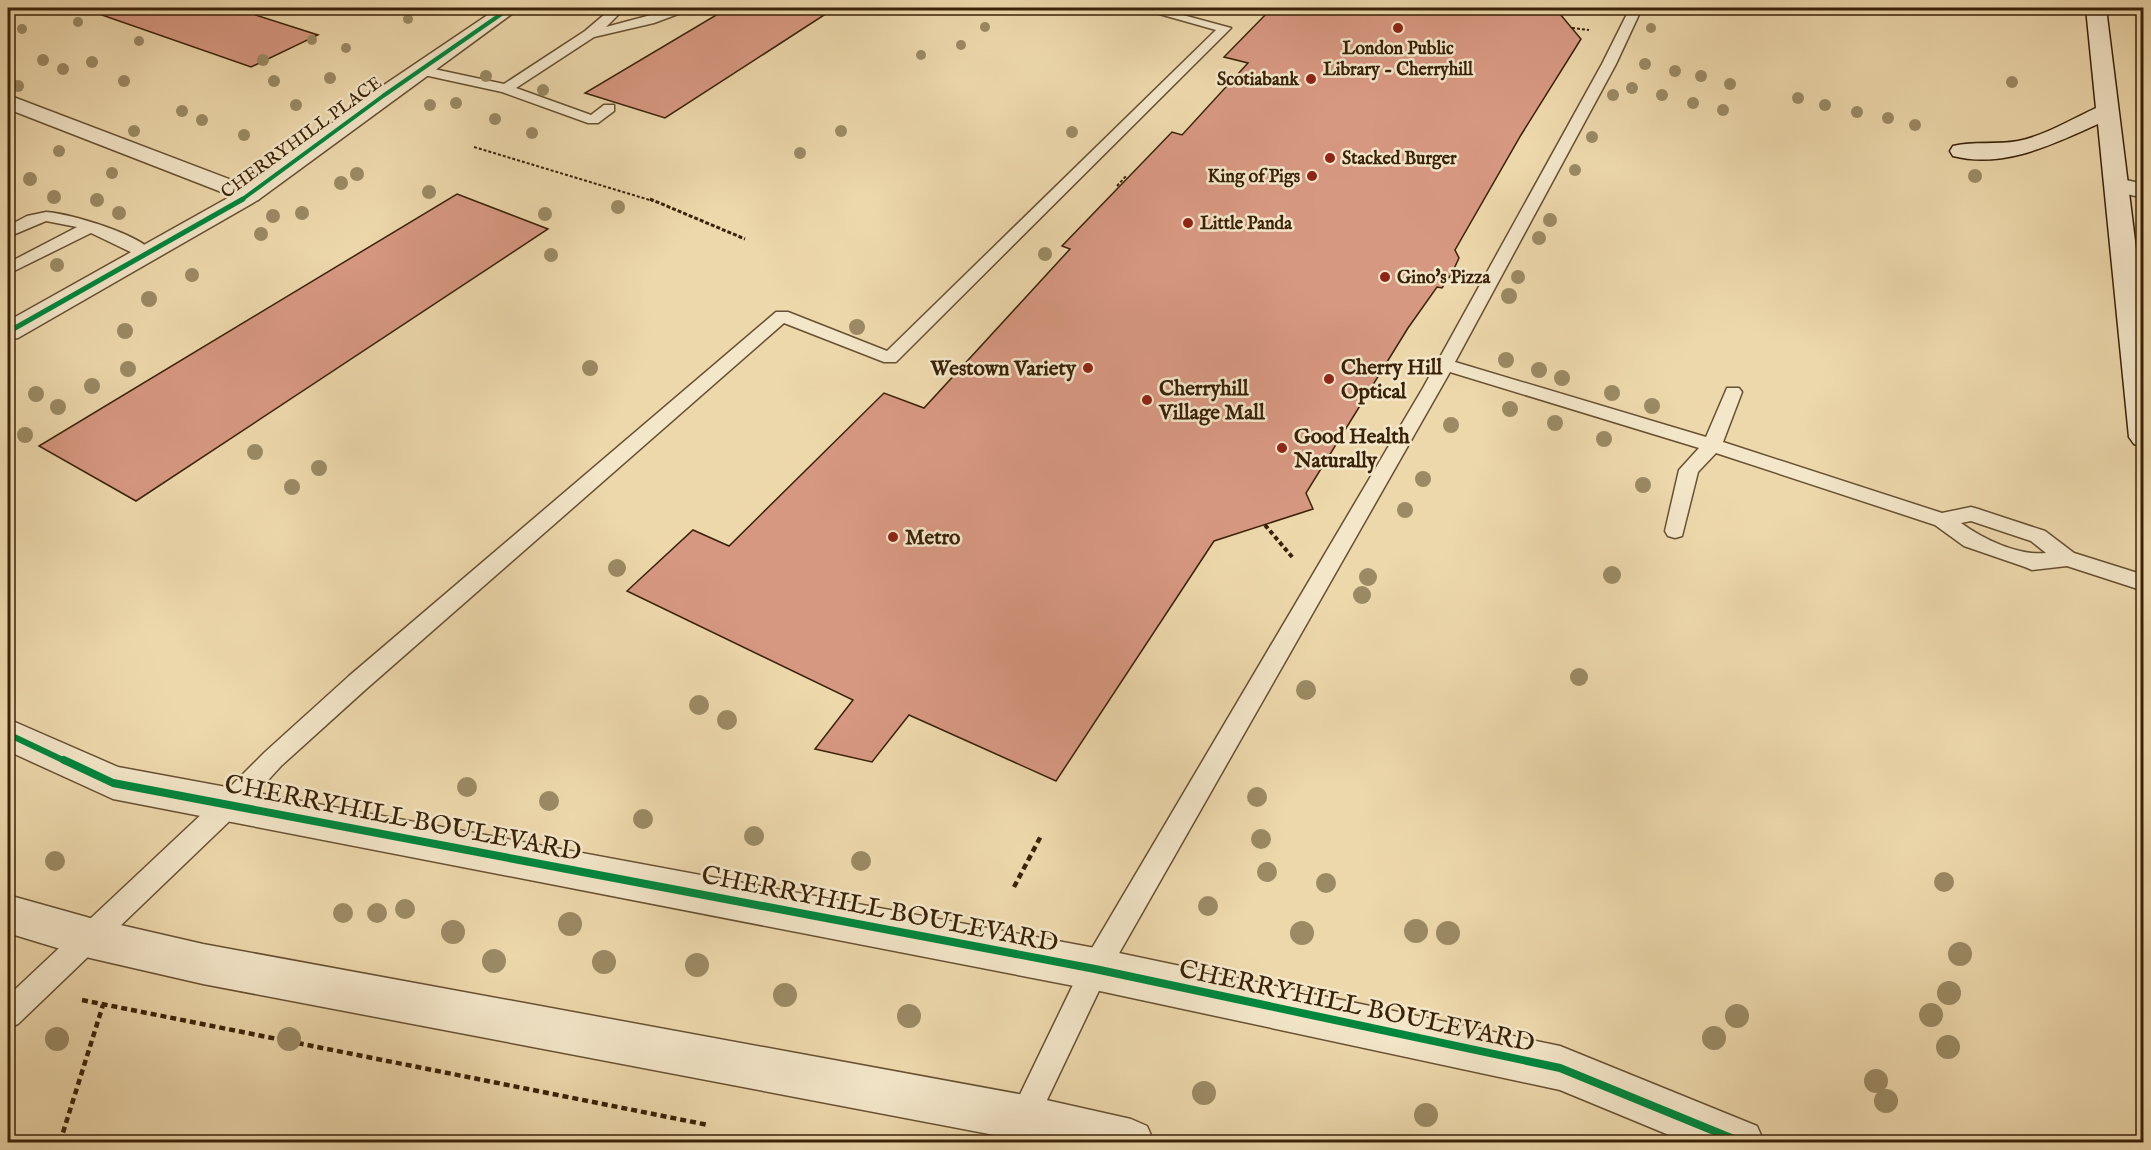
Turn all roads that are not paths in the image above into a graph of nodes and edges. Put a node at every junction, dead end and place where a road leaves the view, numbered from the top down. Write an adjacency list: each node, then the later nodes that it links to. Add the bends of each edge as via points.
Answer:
1 (510, 8): 8 (street, CHERRYHILL PLACE)
2 (619, 8): 7 (lane)
3 (688, 8): 7 (lane)
4 (1144, 8): 29 (lane, via 1225,28 890,358 782,316 357,683)
5 (1636, 8): 22 (lane)
6 (2096, 8): 12 (street)
7 (590, 34): 9 (lane)
8 (420, 70): 9 (lane); 16 (street, CHERRYHILL PLACE)
9 (506, 89): 11 (lane, via 592,120)
10 (8, 102): 16 (street)
11 (609, 108)
12 (2108, 111): 13 (street, via 2028,146); 14 (street)
13 (1961, 151)
14 (2117, 185): 15 (street); 24 (street)
15 (2144, 191)
16 (250, 195): 19 (street, CHERRYHILL PLACE)
17 (90, 227): 18 (lane, via 57,217 34,219); 19 (lane); 20 (lane)
18 (8, 231)
19 (147, 254): 21 (street, CHERRYHILL PLACE)
20 (8, 269)
21 (8, 332)
22 (1445, 365): 25 (lane); 32 (lane)
23 (1733, 392): 25 (lane)
24 (2144, 436)
25 (1712, 445): 26 (lane, via 1689,470); 27 (lane, via 1942,520 1971,514 2038,536 2067,558)
26 (1675, 531)
27 (2144, 584)
28 (8, 734): 29 (street, CHERRYHILL BOULEVARD, via 113,783)
29 (231, 803): 31 (lane); 32 (street, CHERRYHILL BOULEVARD)
30 (8, 914): 31 (street)
31 (90, 938): 33 (lane); 34 (street)
32 (1095, 969): 34 (lane); 36 (street, CHERRYHILL BOULEVARD, via 1560,1068)
33 (8, 1014)
34 (1018, 1130): 35 (street)
35 (1131, 1143)
36 (1741, 1143)

